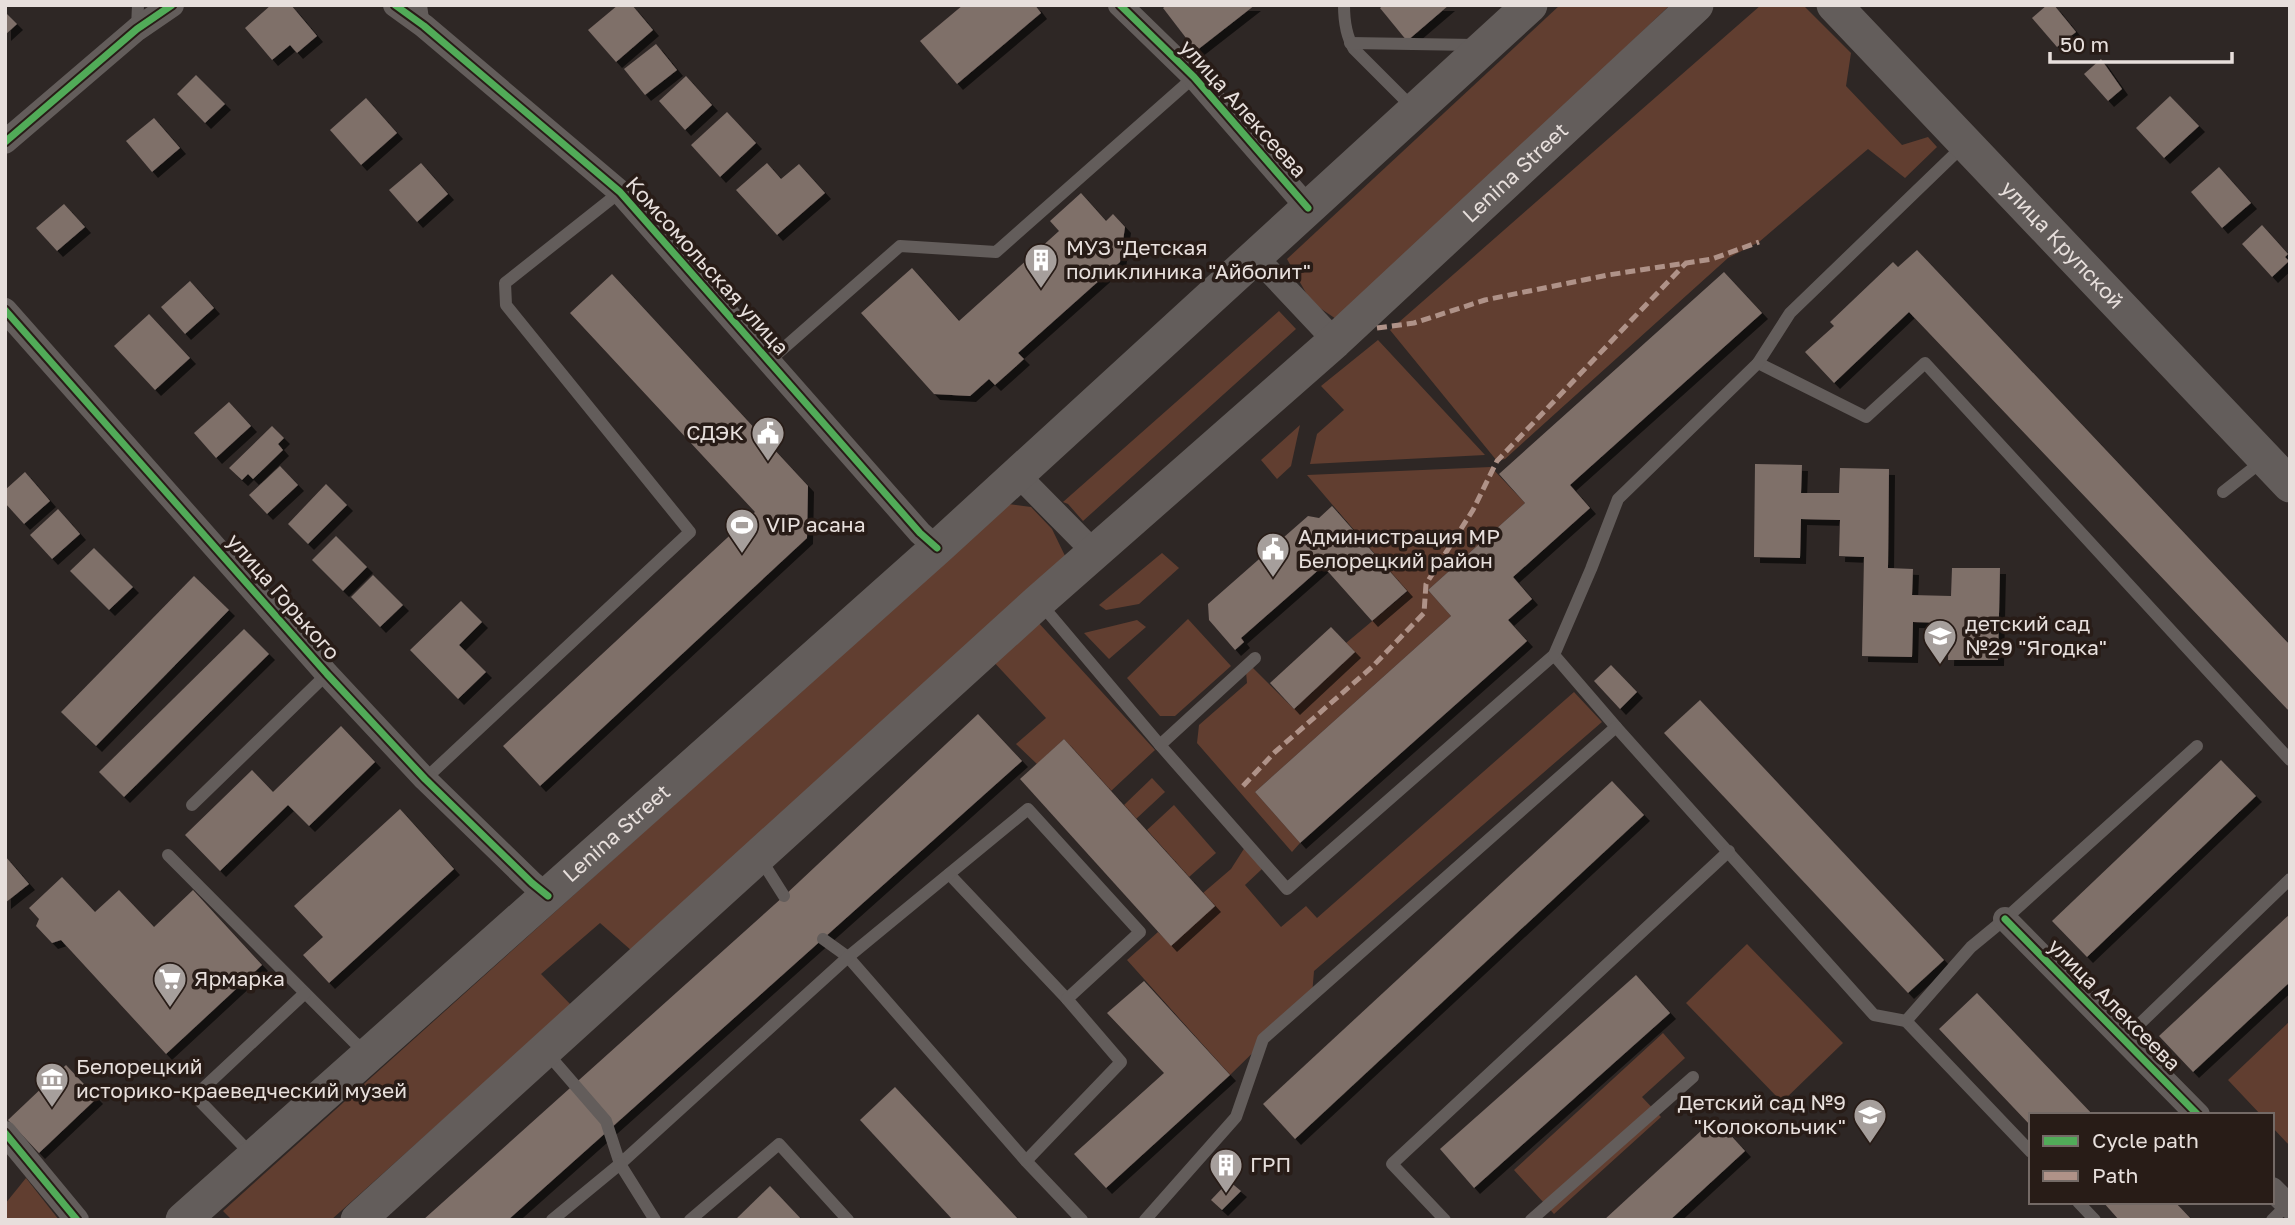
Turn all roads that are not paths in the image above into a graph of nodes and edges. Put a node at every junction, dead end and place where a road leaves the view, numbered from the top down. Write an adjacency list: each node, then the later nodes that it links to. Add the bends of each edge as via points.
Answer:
1 (172, 5): 9 (street)
2 (395, 5): 8 (street, Комсомольская улица)
3 (1120, 5): 12 (street, улица Алексеева)
4 (1345, 5): 10 (lane)
5 (1530, 5): 11 (main road, Lenina Street)
6 (1696, 5): 20 (main road, Lenina Street)
7 (1834, 5): 15 (main road, улица Крупской)
8 (422, 16): 16 (street, Комсомольская улица)
9 (138, 17): 14 (street)
10 (1350, 43): 11 (lane); 13 (lane)
11 (1484, 46): 13 (main road, Lenina Street)
12 (1194, 77): 17 (street, улица Алексеева); 21 (lane, via 996,252 900,246)
13 (1415, 110): 17 (main road, Lenina Street)
14 (5, 142)
15 (1966, 144): 22 (lane, via 1790,313); 23 (main road, улица Крупской)
16 (620, 192): 21 (street, Комсомольская улица); 37 (lane, via 505,283 506,305 690,532)
17 (1308, 208): 18 (main road, Lenina Street)
18 (1255, 256): 20 (street); 24 (main road, Lenina Street)
19 (5, 310): 32 (street, улица Горького)
20 (1335, 341): 28 (main road, Lenina Street)
21 (769, 361): 27 (street, Комсомольская улица)
22 (1758, 363): 30 (lane, via 1618,499); 36 (lane, via 1866,418 1925,363)
23 (2265, 459): 25 (main road, улица Крупской); 26 (lane)
24 (1017, 474): 27 (main road, Lenina Street); 28 (street)
25 (2290, 485)
26 (2223, 492)
27 (937, 548): 44 (main road, Lenina Street)
28 (1094, 552): 29 (main road, Lenina Street)
29 (1038, 601): 34 (lane); 41 (main road, Lenina Street)
30 (1554, 655): 33 (lane); 34 (lane, via 1287,889)
31 (1255, 658): 34 (lane)
32 (327, 674): 37 (street, улица Горького); 38 (lane)
33 (1616, 727): 39 (lane); 71 (lane, via 1263,1039 1236,1117)
34 (1160, 745)
35 (2197, 746): 46 (lane)
36 (2290, 761)
37 (425, 779): 44 (street, улица Горького)
38 (192, 805)
39 (1729, 850): 51 (lane, via 1874,1015); 72 (lane, via 1392,1164)
40 (168, 855): 49 (lane)
41 (759, 857): 45 (lane); 53 (main road, Lenina Street)
42 (949, 874): 48 (lane); 50 (lane); 50 (lane, via 1028,809 1140,932)
43 (2290, 879): 52 (lane)
44 (548, 896): 54 (main road, Lenina Street)
45 (784, 896)
46 (2005, 919): 51 (lane, via 1971,947); 52 (street, улица Алексеева)
47 (823, 939): 48 (lane)
48 (848, 957): 60 (lane); 61 (lane)
49 (305, 993): 54 (lane); 59 (lane, via 195,1096)
50 (1067, 999): 60 (lane, via 1121,1062)
51 (1906, 1021): 58 (lane)
52 (2124, 1039): 56 (street, улица Алексеева)
53 (545, 1051): 61 (lane, via 606,1121); 65 (main road, Lenina Street)
54 (370, 1054): 59 (main road, Lenina Street)
55 (1693, 1077): 73 (lane)
56 (2196, 1113)
57 (5, 1133): 63 (street)
58 (2029, 1150)
59 (254, 1156): 64 (main road, Lenina Street)
60 (1026, 1161): 70 (lane)
61 (620, 1164): 66 (lane); 67 (lane)
62 (2080, 1204): 74 (lane)
63 (77, 1220)
64 (183, 1220)
65 (358, 1220)
66 (552, 1220)
67 (655, 1220)
68 (690, 1220): 69 (lane, via 779,1144)
69 (848, 1220)
70 (1082, 1220)
71 (1145, 1220)
72 (1445, 1220)
73 (1531, 1220)
74 (2095, 1220)

